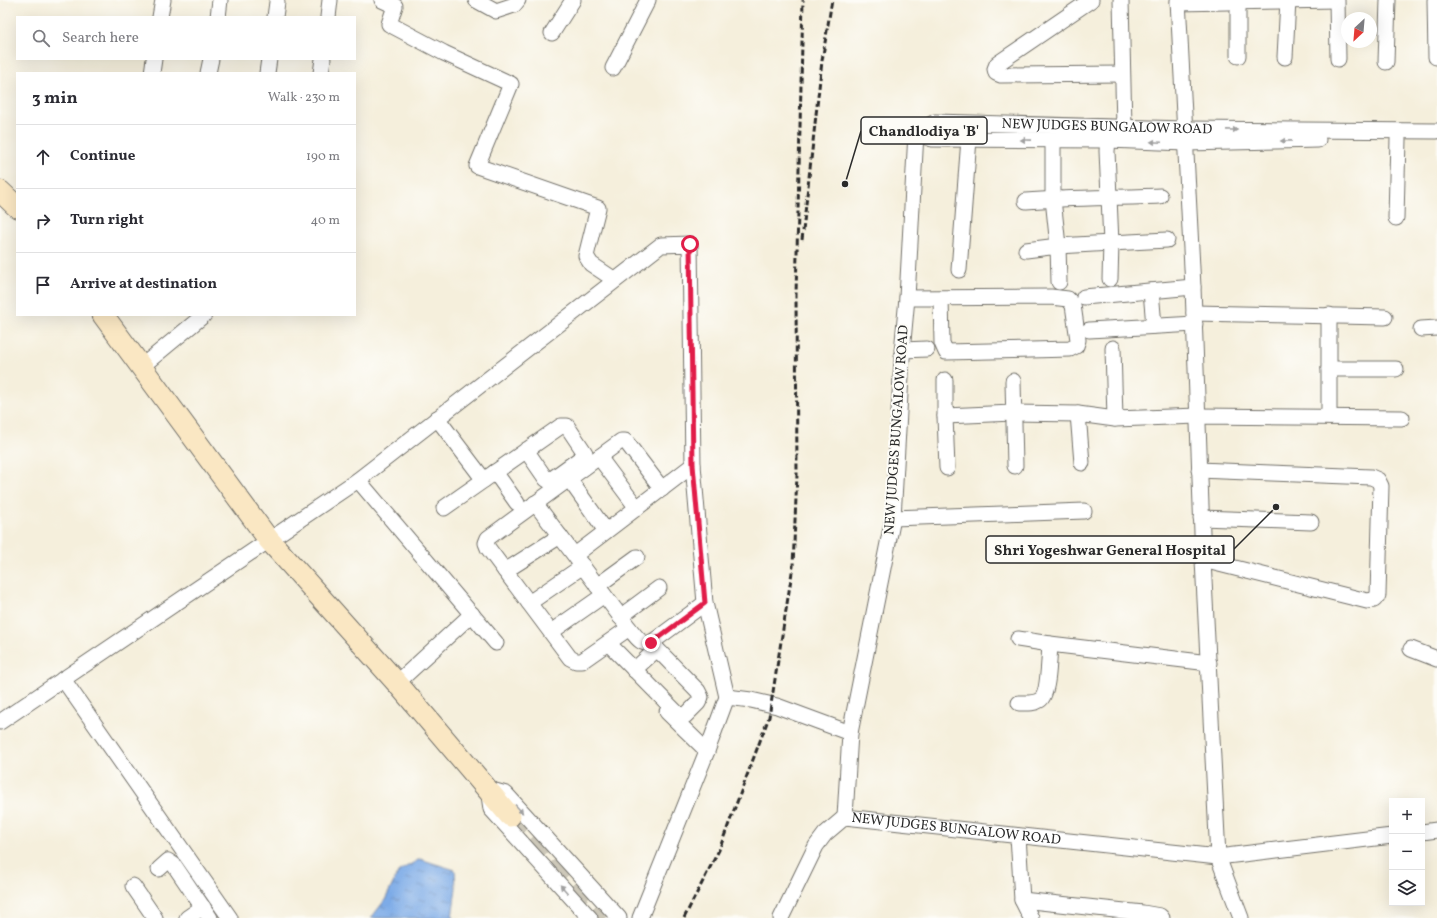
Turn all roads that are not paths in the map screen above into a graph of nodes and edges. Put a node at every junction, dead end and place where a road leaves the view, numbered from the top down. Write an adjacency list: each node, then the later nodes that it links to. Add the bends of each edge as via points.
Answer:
1 (163, 0): 17 (street)
2 (220, 0): 18 (street)
3 (330, 0): 19 (street)
4 (382, 0): 57 (street, via 395,6 389,24 444,53 512,83 477,166 598,208 586,256 591,264)
5 (476, 0): 6 (street, via 496,11 514,5)
6 (518, 0)
7 (573, 0): 20 (street)
8 (648, 0): 30 (street)
9 (1091, 0): 35 (street, via 997,64 996,73)
10 (1121, 0): 35 (street)
11 (1288, 0): 12 (street); 15 (street); 22 (street)
12 (1337, 0): 24 (street)
13 (1388, 0): 29 (street)
14 (1435, 0): 23 (street)
15 (1238, 1): 16 (street); 21 (street)
16 (1178, 2): 39 (street)
17 (160, 16)
18 (218, 16)
19 (328, 16)
20 (552, 33)
21 (1238, 56)
22 (1285, 57)
23 (1436, 57)
24 (1338, 59)
25 (154, 60): 31 (street)
26 (210, 60): 32 (street)
27 (269, 60): 33 (street)
28 (323, 60): 34 (street)
29 (1386, 62)
30 (613, 68)
31 (152, 72)
32 (208, 72)
33 (267, 72)
34 (321, 72)
35 (1122, 74): 36 (street)
36 (1124, 128): 38 (street, NEW JUDGES BUNGALOW ROAD, via 935,122); 39 (street, NEW JUDGES BUNGALOW ROAD)
37 (1437, 131): 39 (street, NEW JUDGES BUNGALOW ROAD, one-way to 37)
38 (916, 133): 40 (street, via 932,139); 63 (street, NEW JUDGES BUNGALOW ROAD)
39 (1185, 136): 41 (street, one-way to 39); 43 (street, one-way to 43); 60 (street)
40 (969, 139): 42 (street, one-way to 40); 56 (street)
41 (1398, 139): 44 (street); 51 (street)
42 (1053, 140): 43 (street); 48 (street)
43 (1108, 140): 47 (street)
44 (1437, 140)
45 (0, 192): 50 (street)
46 (1160, 196): 47 (street)
47 (1109, 198): 48 (street); 53 (street)
48 (1053, 199): 49 (street); 54 (street)
49 (1026, 201)
50 (16, 207)
51 (1396, 218)
52 (1167, 240): 53 (street)
53 (1112, 243): 54 (street); 58 (street)
54 (1058, 246): 55 (street); 59 (street)
55 (1026, 250)
56 (959, 270)
57 (615, 280): 87 (street); 93 (street, via 660,245 690,244)
58 (1110, 280)
59 (1058, 282)
60 (1193, 287): 61 (street); 69 (street)
61 (1151, 292): 62 (street); 70 (street)
62 (1084, 297)
63 (907, 298): 64 (street); 76 (street, NEW JUDGES BUNGALOW ROAD)
64 (941, 298): 64 (street, via 942,344 946,352 1070,349 1076,346 1078,340 1073,305 1068,299)
65 (104, 316): 77 (street)
66 (203, 316): 77 (street)
67 (1330, 316): 68 (street); 69 (street); 78 (street)
68 (1385, 317)
69 (1194, 318): 70 (street); 85 (street)
70 (1154, 326): 73 (street)
71 (1437, 328): 72 (street)
72 (1421, 329)
73 (1089, 330)
74 (1113, 348): 89 (street)
75 (927, 349): 76 (street)
76 (902, 350): 106 (street, NEW JUDGES BUNGALOW ROAD)
77 (141, 367): 111 (street)
78 (1329, 369): 79 (street); 86 (street)
79 (1396, 369)
80 (945, 380): 84 (street)
81 (1013, 381): 82 (street)
82 (1014, 413): 83 (street); 84 (street); 94 (street)
83 (1078, 414): 89 (street); 92 (street)
84 (946, 416): 95 (street)
85 (1198, 416): 86 (street); 89 (street); 96 (street)
86 (1329, 417): 88 (street)
87 (437, 418): 97 (street); 99 (street)
88 (1402, 418)
89 (1116, 419)
90 (526, 450): 97 (street)
91 (599, 457): 98 (street); 100 (street, via 621,441 625,441); 104 (street)
92 (1082, 463)
93 (693, 465): 100 (street); 119 (street)
94 (1016, 466)
95 (947, 468)
96 (1200, 470): 107 (street); 113 (street, via 1372,477 1378,480 1381,486 1378,595 1374,600 1367,601)
97 (490, 476): 101 (street); 103 (street)
98 (569, 479): 102 (street); 109 (street)
99 (358, 480): 111 (street); 120 (street)
100 (662, 489): 104 (street)
101 (517, 503)
102 (535, 504): 110 (street); 115 (street, via 488,538 486,543)
103 (444, 508)
104 (636, 508): 109 (street)
105 (1084, 511): 106 (street)
106 (893, 518): 137 (street, NEW JUDGES BUNGALOW ROAD)
107 (1202, 518): 108 (street); 113 (street)
108 (1311, 522)
109 (606, 531): 114 (street)
110 (560, 536): 114 (street); 115 (street)
111 (269, 540): 132 (street); 133 (street)
112 (637, 557): 117 (street)
113 (1203, 560): 130 (street)
114 (579, 561): 117 (street); 118 (street)
115 (505, 571): 118 (street)
116 (659, 588): 121 (street)
117 (601, 590): 121 (street); 122 (street)
118 (529, 603): 122 (street)
119 (705, 603): 127 (street); 134 (street)
120 (472, 614): 124 (street); 133 (street)
121 (625, 622): 125 (street); 127 (street, via 640,641)
122 (551, 632): 125 (street, via 570,658 576,661 582,661)
123 (1018, 640): 126 (street)
124 (496, 643)
125 (608, 643): 131 (street)
126 (1050, 644): 130 (street); 135 (street, via 1046,690 1042,699 1034,703)
127 (654, 646): 131 (street); 131 (street, via 698,691 701,697 698,703 685,716 681,716)
128 (1411, 649): 129 (street)
129 (1437, 659)
130 (1208, 663): 146 (street)
131 (634, 675): 138 (street)
132 (62, 679): 136 (street); 154 (street)
133 (397, 683): 139 (street)
134 (727, 697): 137 (street, via 777,706); 138 (street)
135 (1019, 703)
136 (0, 722)
137 (850, 733): 141 (street, NEW JUDGES BUNGALOW ROAD)
138 (707, 751): 157 (street)
139 (488, 789): 140 (street); 155 (street, one-way to 139, via 491,809); 156 (street, one-way to 156, via 506,794)
140 (510, 816)
141 (844, 817): 144 (street, NEW JUDGES BUNGALOW ROAD); 158 (street, via 816,846)
142 (1437, 830): 143 (street)
143 (1425, 832)
144 (1018, 836): 146 (street, NEW JUDGES BUNGALOW ROAD); 149 (street)
145 (1389, 836): 146 (street, NEW JUDGES BUNGALOW ROAD)
146 (1218, 857): 161 (street)
147 (159, 869): 150 (street, via 168,861 174,865)
148 (133, 886): 152 (street)
149 (1022, 900): 151 (street); 159 (street)
150 (206, 912): 153 (street)
151 (1098, 913): 160 (street, via 1143,912)
152 (155, 918)
153 (187, 918)
154 (230, 918)
155 (590, 918)
156 (619, 918)
157 (640, 918)
158 (781, 918)
159 (1031, 918)
160 (1162, 918)
161 (1241, 918)

